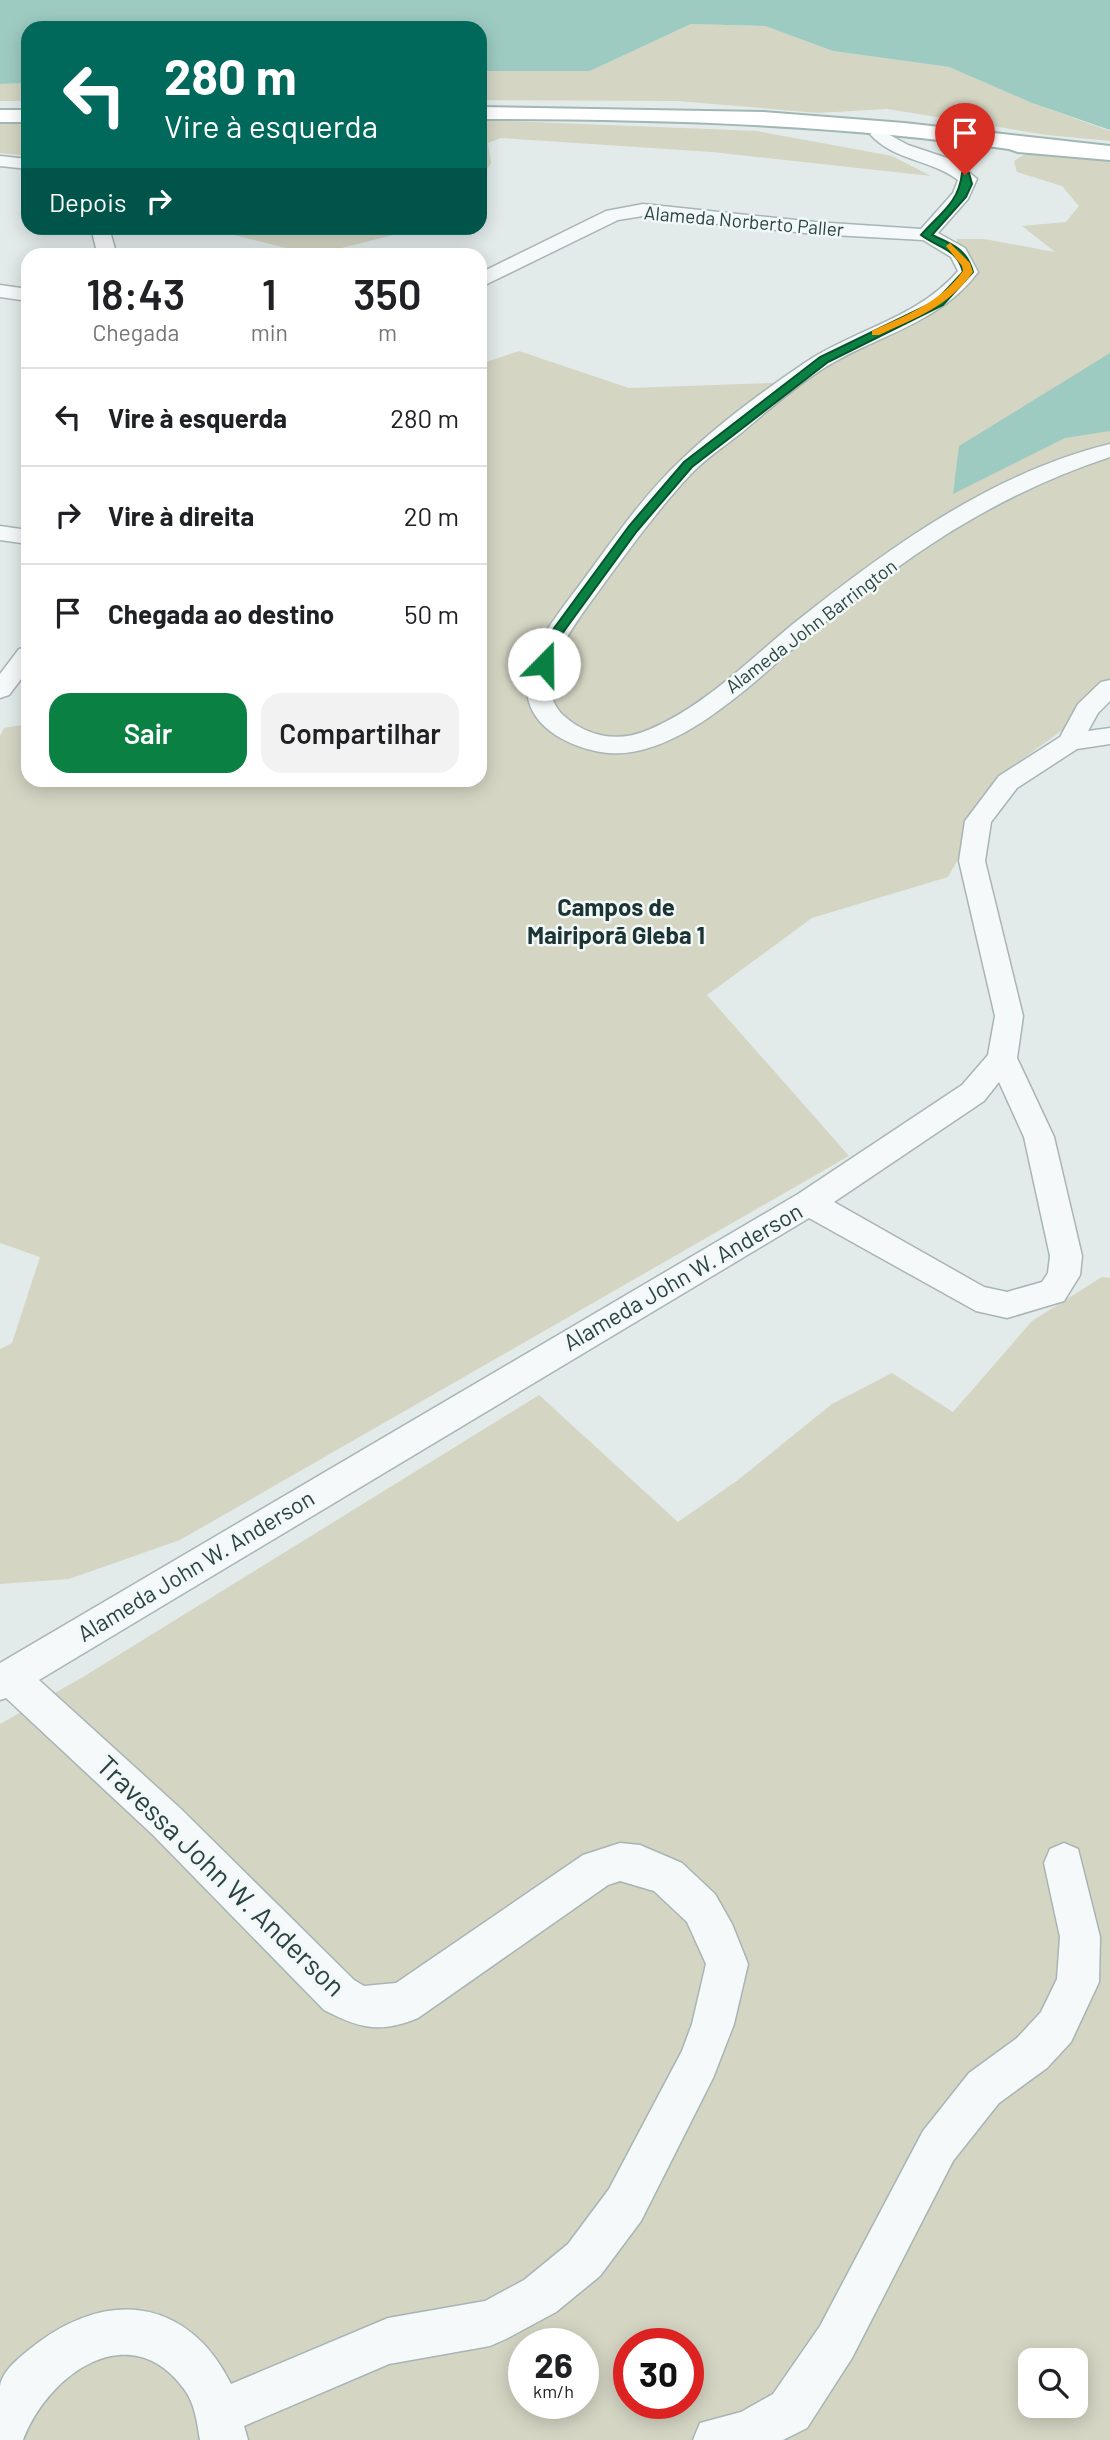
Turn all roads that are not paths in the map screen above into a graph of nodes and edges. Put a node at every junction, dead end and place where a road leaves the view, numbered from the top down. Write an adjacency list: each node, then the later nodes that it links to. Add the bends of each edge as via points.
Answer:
1 (487, 113): 4 (main road, via 693,114)
2 (0, 116): 3 (main road)
3 (21, 116)
4 (780, 120): 5 (main road); 7 (main road, via 903,127)
5 (879, 134): 6 (main road); 11 (street, via 902,149)
6 (965, 143): 7 (main road); 11 (street)
7 (1044, 147): 8 (main road)
8 (1110, 153)
9 (0, 161): 10 (street)
10 (21, 163)
11 (946, 164): 12 (street, via 965,175 967,184)
12 (926, 235): 13 (street, Alameda Norberto Paller, via 643,210 613,215); 16 (street, Alameda John Barrington, via 954,248 965,260 968,272 960,283 939,303 824,360 688,465 633,528 549,644 540,685 543,708 561,727 583,740 615,747 644,742 716,699 848,593 939,532 1015,485)
13 (487, 278)
14 (0, 291): 15 (street)
15 (21, 294)
16 (1110, 450)
17 (0, 533): 18 (street)
18 (21, 536)
19 (21, 663): 21 (street)
20 (1110, 687): 23 (street, via 1087,709)
21 (0, 690)
22 (1110, 736): 23 (street)
23 (1070, 742): 24 (street, via 1008,782 978,821 972,860 1009,1016)
24 (1002, 1058): 25 (street, Alameda John W. Anderson, via 973,1093); 25 (street, via 1039,1137 1054,1192 1066,1256 1064,1275 1053,1292 1007,1305 976,1297)
25 (809, 1203): 26 (street, Alameda John W. Anderson)
26 (5, 1680): 28 (street, Travessa John W. Anderson, via 167,1822 340,1995 362,2007 403,2003 597,1870 620,1862 668,1877 693,1900 718,1938 727,1964 698,2063 625,2205 584,2260 540,2296 490,2323 388,2341)
27 (1063, 1863): 30 (street, via 1080,1937 1078,1982 1056,2027 1032,2053 984,2088 939,2146 836,2342 790,2412 747,2434)
28 (223, 2426): 29 (street, via 205,2375 179,2347 146,2333 108,2332 71,2345 38,2371 11,2407)
29 (0, 2439)
30 (718, 2440)

